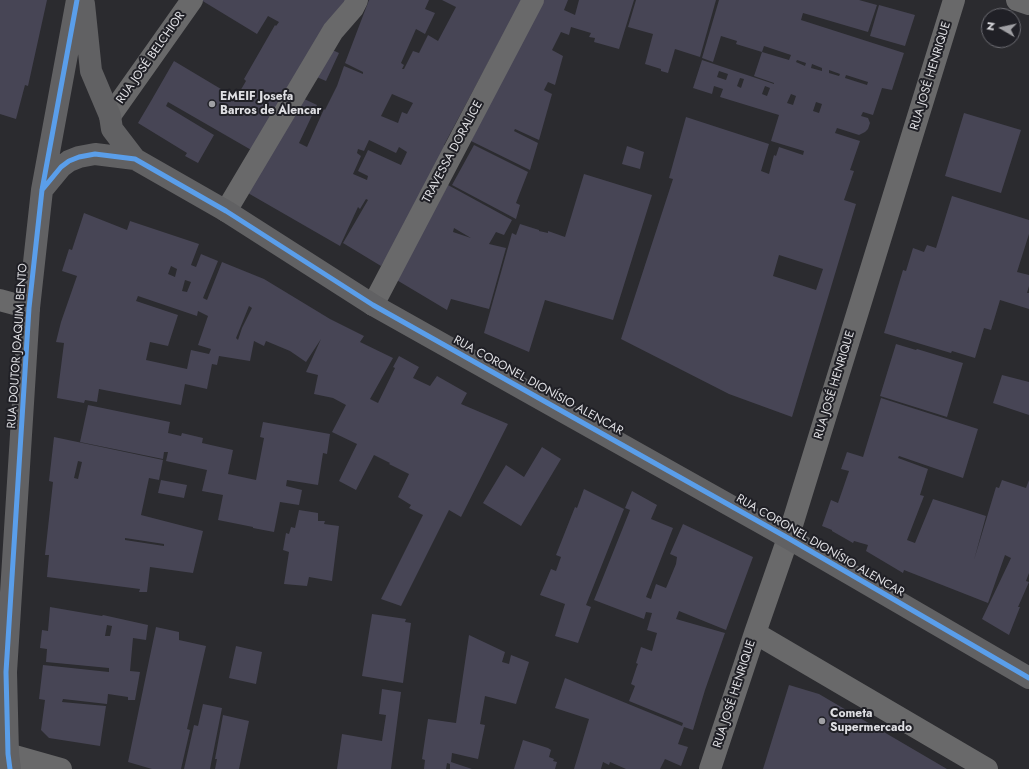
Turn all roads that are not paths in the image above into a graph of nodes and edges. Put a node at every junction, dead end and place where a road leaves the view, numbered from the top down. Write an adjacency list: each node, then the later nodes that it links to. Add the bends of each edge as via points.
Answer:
1 (77, 0): 11 (main road, RUA DOUTOR JOAQUIM BENTO)
2 (84, 0): 9 (main road, RUA CORONEL DIONÍSIO ALENCAR, via 91,71)
3 (192, 0): 9 (street, RUA JOSÉ BELCHIOR)
4 (356, 0): 12 (street, via 354,8 333,31)
5 (534, 0): 14 (street, TRAVESSA DORALICE)
6 (954, 0): 16 (street, RUA JOSÉ HENRIQUE)
7 (1017, 0): 8 (street)
8 (1029, 4)
9 (110, 116): 10 (main road, RUA CORONEL DIONÍSIO ALENCAR, via 112,129)
10 (135, 159): 11 (main road, RUA CORONEL DIONÍSIO ALENCAR, via 95,154 69,160); 12 (main road, RUA CORONEL DIONÍSIO ALENCAR)
11 (42, 190): 15 (main road, RUA DOUTOR JOAQUIM BENTO)
12 (226, 211): 14 (main road, RUA CORONEL DIONÍSIO ALENCAR)
13 (0, 300): 15 (street)
14 (373, 304): 16 (main road, RUA CORONEL DIONÍSIO ALENCAR)
15 (29, 308): 18 (main road, RUA DOUTOR JOAQUIM BENTO)
16 (788, 538): 17 (street, RUA JOSÉ HENRIQUE); 19 (main road, RUA CORONEL DIONÍSIO ALENCAR)
17 (755, 632): 22 (street, RUA JOSÉ HENRIQUE); 23 (street)
18 (3, 671): 20 (main road, RUA DOUTOR JOAQUIM BENTO)
19 (1029, 678)
20 (9, 762): 21 (street)
21 (61, 769)
22 (710, 769)
23 (987, 769)

